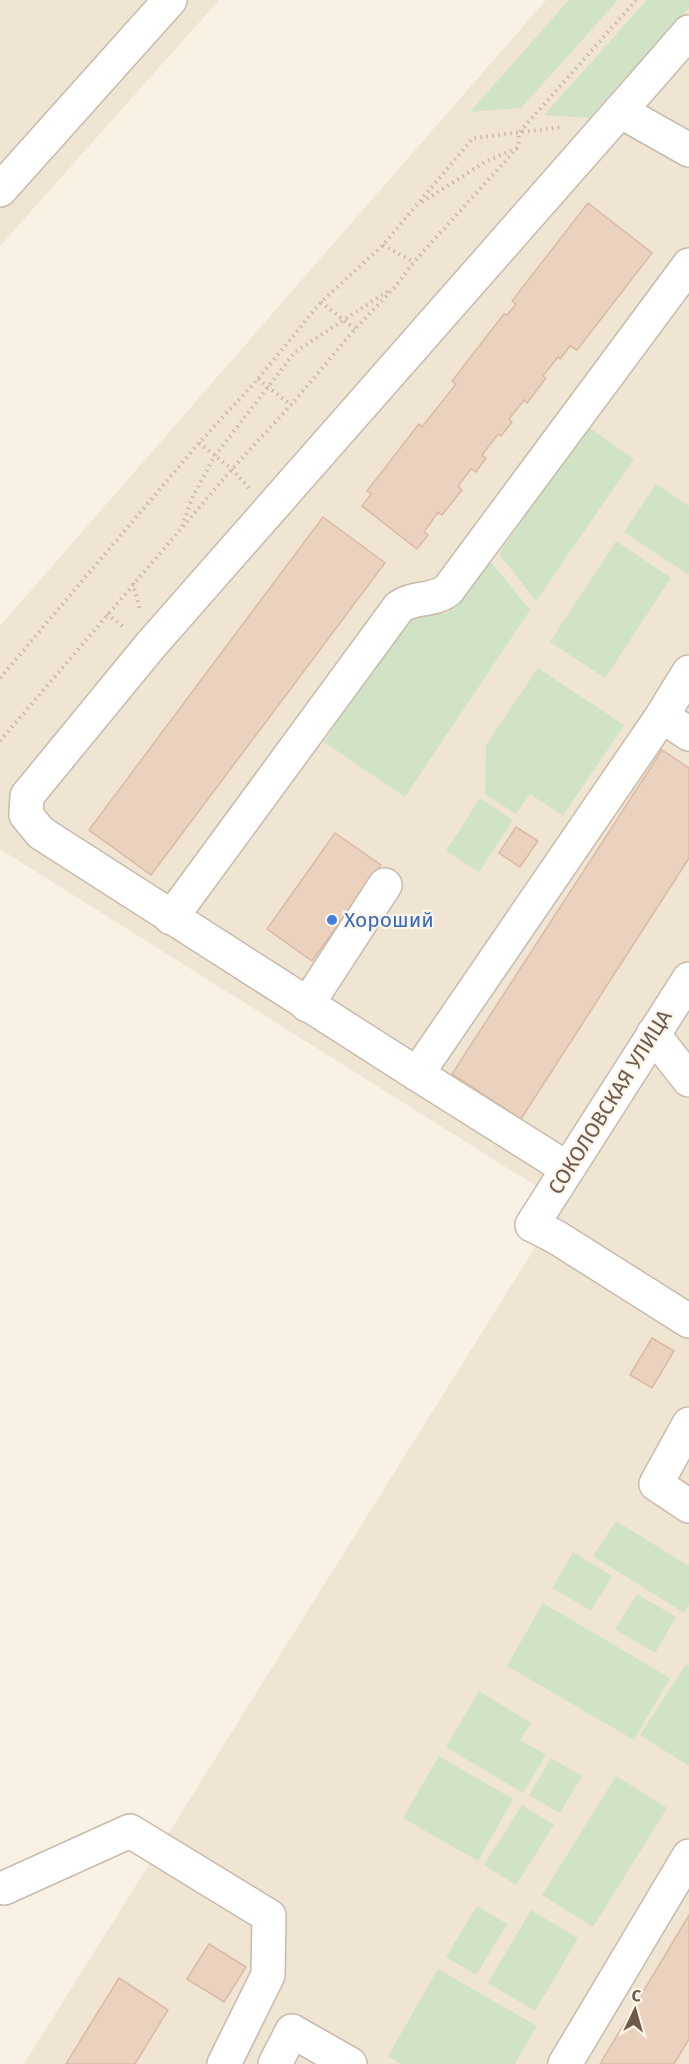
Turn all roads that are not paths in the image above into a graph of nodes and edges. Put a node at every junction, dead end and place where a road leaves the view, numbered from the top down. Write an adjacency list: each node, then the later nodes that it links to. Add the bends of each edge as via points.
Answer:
1 (170, 0): 5 (street)
2 (689, 32): 3 (street)
3 (620, 111): 4 (street); 11 (street, via 150,646 27,796 26,815 41,833)
4 (689, 150)
5 (0, 190)
6 (689, 265): 11 (street, via 448,590 399,607)
7 (689, 672): 8 (street)
8 (662, 716): 9 (street); 15 (street)
9 (689, 734)
10 (386, 885): 13 (street)
11 (171, 918): 13 (street)
12 (689, 979): 14 (street, СОКОЛОВСКАЯ УЛИЦА)
13 (307, 1005): 15 (street)
14 (653, 1034): 16 (street); 17 (street, СОКОЛОВСКАЯ УЛИЦА)
15 (417, 1074): 17 (street)
16 (689, 1080)
17 (568, 1169): 18 (street, СОКОЛОВСКАЯ УЛИЦА, via 532,1226 556,1236)
18 (689, 1321)
19 (689, 1424): 20 (street, via 656,1484)
20 (689, 1506)
21 (689, 1856): 26 (street)
22 (4, 1888): 23 (street, via 130,1831 269,1916 268,1975)
23 (224, 2064)
24 (275, 2064): 25 (street, via 292,2031)
25 (350, 2064)
26 (565, 2064)

